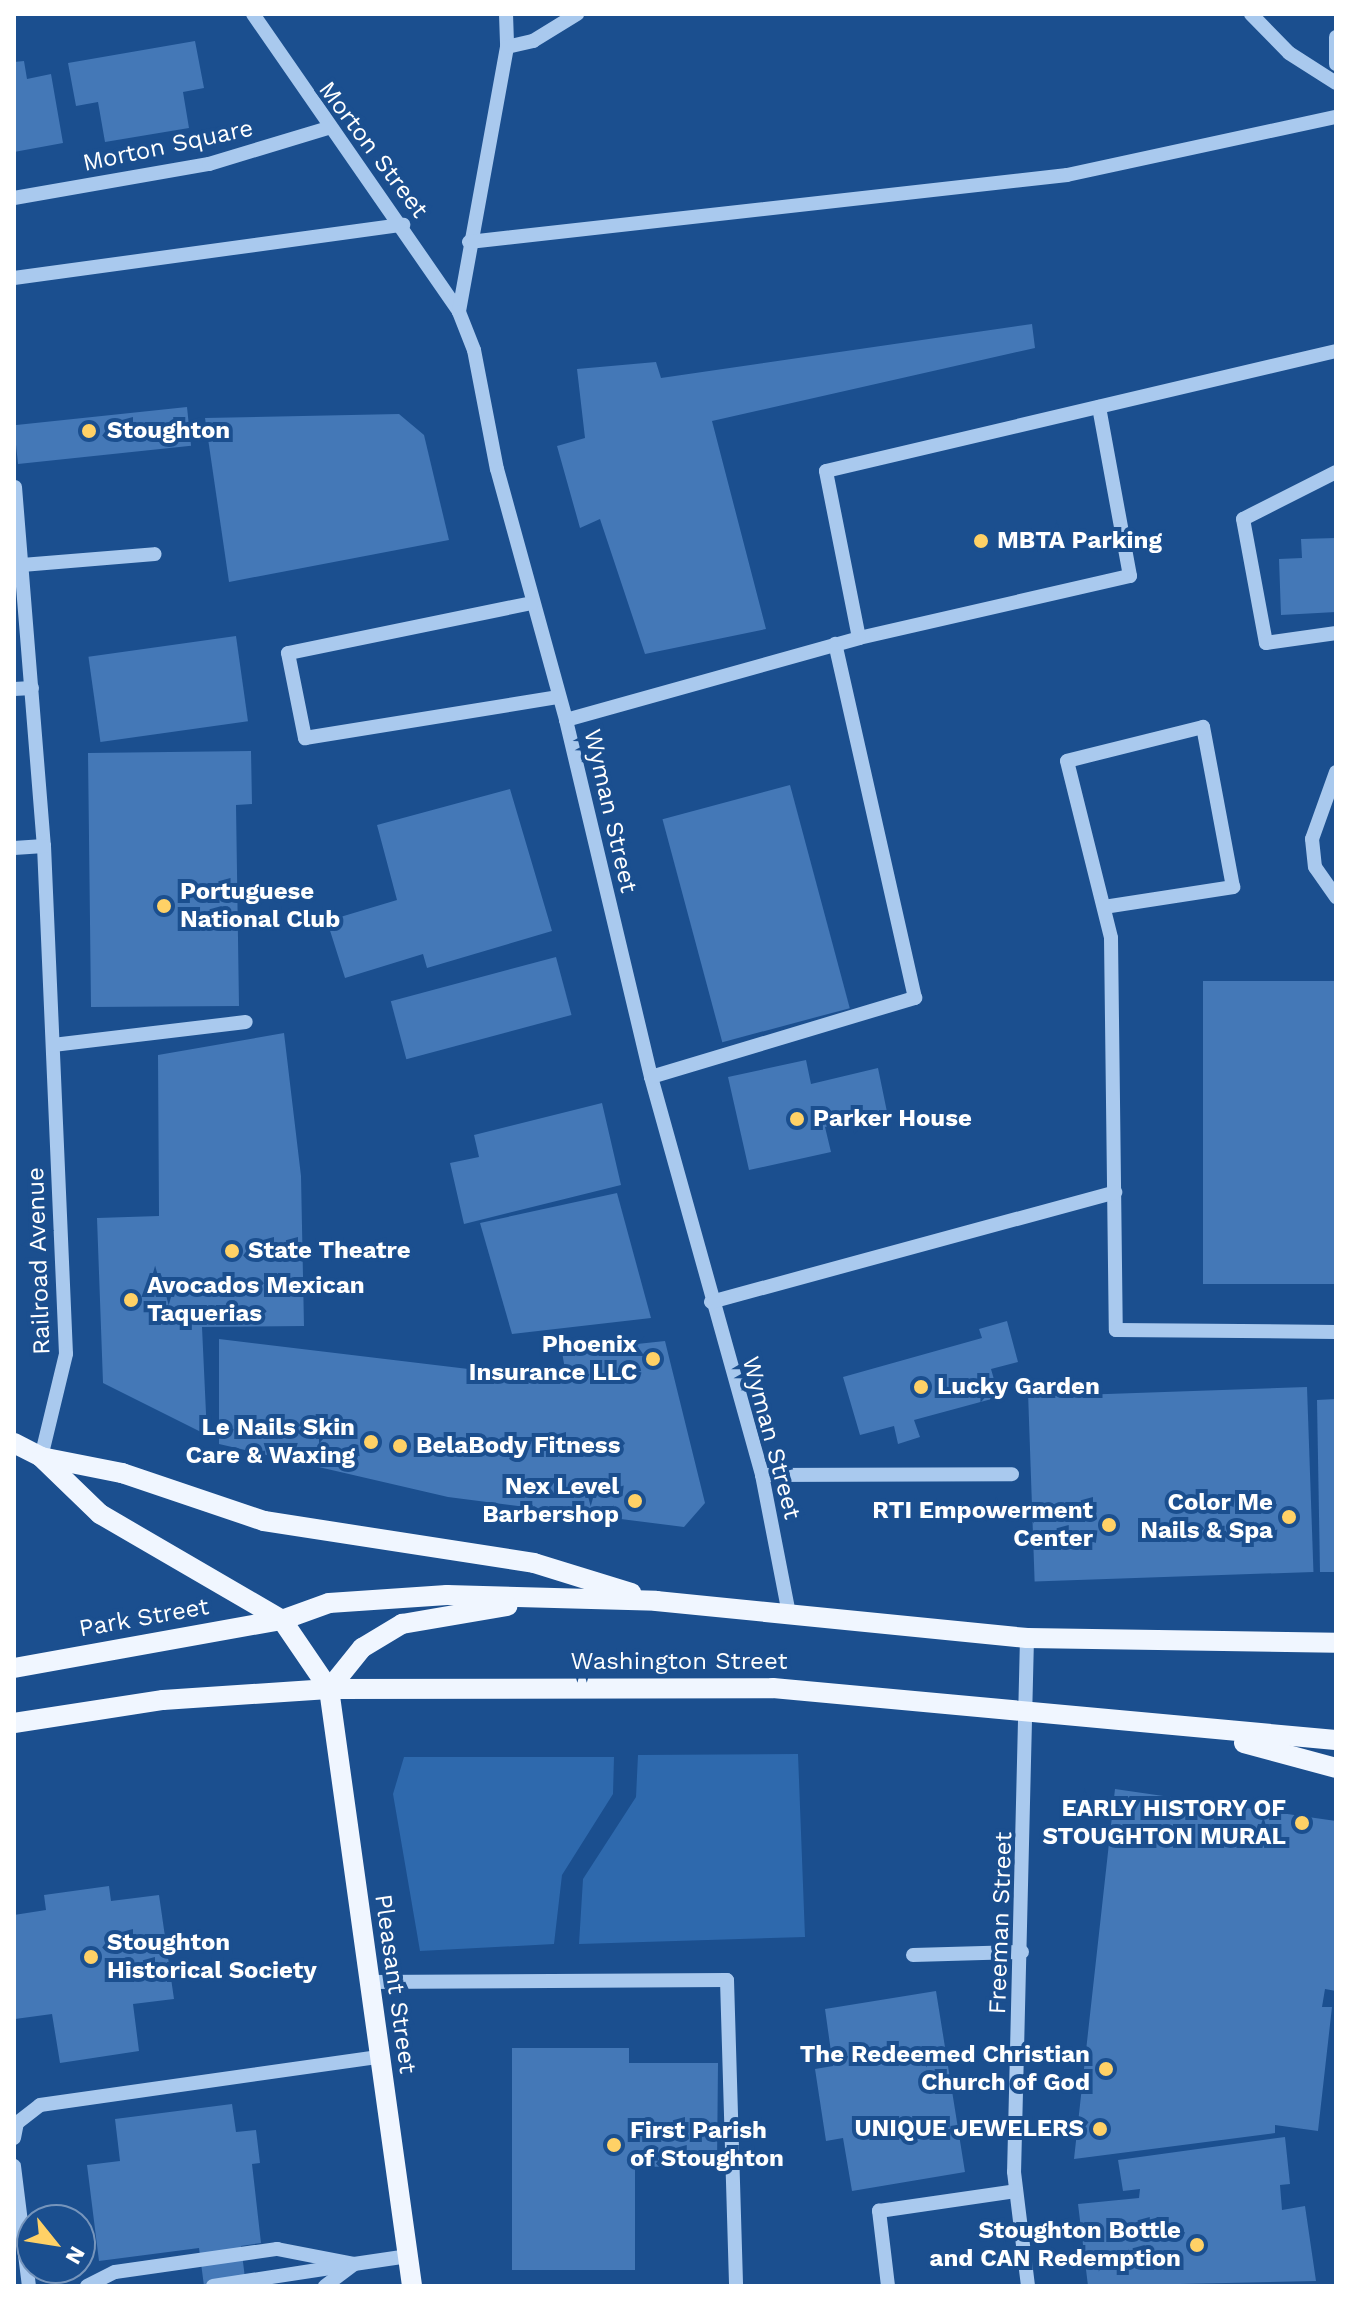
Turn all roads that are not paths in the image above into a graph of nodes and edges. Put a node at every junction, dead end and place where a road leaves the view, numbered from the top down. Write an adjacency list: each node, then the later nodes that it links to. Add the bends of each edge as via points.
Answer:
1 (253, 14): 10 (street, Morton Street)
2 (506, 14): 6 (street, Wyman Street)
3 (577, 14): 6 (street, via 533,41)
4 (1251, 14): 8 (street, via 1289,53)
5 (1336, 37): 7 (street)
6 (507, 47): 13 (street, Wyman Street)
7 (1336, 64)
8 (1336, 83)
9 (1336, 117): 13 (street, via 1067,175)
10 (328, 128): 11 (street, Morton Square, via 209,164); 12 (street, Morton Street)
11 (14, 198)
12 (403, 225): 14 (street); 15 (street, Morton Street)
13 (469, 242): 15 (street, Wyman Street)
14 (14, 278)
15 (459, 312): 23 (street, Wyman Street, via 474,350)
16 (1336, 351): 17 (street)
17 (1099, 407): 25 (street, via 1130,576); 25 (street, via 826,471)
18 (1336, 472): 24 (street, via 1243,519 1266,643)
19 (15, 487): 20 (street, Railroad Avenue)
20 (16, 522): 22 (street, Railroad Avenue)
21 (155, 554): 22 (street)
22 (22, 565): 27 (street, Railroad Avenue)
23 (532, 603): 29 (street, Wyman Street); 29 (street, via 288,653 305,738)
24 (1336, 633)
25 (859, 638): 26 (street)
26 (835, 644): 30 (street); 38 (street, via 915,998)
27 (32, 688): 28 (street); 32 (street, Railroad Avenue)
28 (14, 689)
29 (559, 697): 30 (street, Wyman Street)
30 (566, 720): 38 (street, Wyman Street)
31 (1336, 772): 34 (street, via 1312,839 1315,867)
32 (44, 846): 33 (street); 37 (street, Railroad Avenue)
33 (14, 848)
34 (1336, 897)
35 (1104, 907): 35 (street, via 1067,761 1203,727 1233,887); 39 (street, via 1111,938)
36 (246, 1022): 37 (street)
37 (53, 1045): 43 (street, Railroad Avenue, via 66,1354)
38 (651, 1077): 40 (street, Wyman Street)
39 (1115, 1192): 40 (street); 41 (street, via 1116,1330)
40 (711, 1302): 45 (street, Wyman Street)
41 (1336, 1332)
42 (14, 1443): 43 (main road, Washington Street)
43 (41, 1457): 47 (main road, Washington Street, via 122,1473 264,1521 534,1563); 49 (main road, Washington Street, via 100,1514)
44 (1012, 1474): 45 (street)
45 (762, 1475): 48 (street, Wyman Street)
46 (550, 1598): 47 (main road, Washington Street); 49 (main road, Washington Street, via 447,1595 329,1603); 53 (main road, Washington Street, via 402,1624 362,1648)
47 (656, 1601): 48 (main road, Washington Street)
48 (789, 1614): 50 (main road, Washington Street)
49 (282, 1620): 52 (main road, Park Street); 53 (main road, Washington Street)
50 (1027, 1638): 51 (main road, Washington Street); 54 (street)
51 (1336, 1643)
52 (14, 1668)
53 (329, 1689): 54 (main road, Washington Street, via 773,1688); 55 (main road, Washington Street, via 163,1700); 61 (main road, Pleasant Street)
54 (1027, 1713): 56 (main road, Washington Street); 59 (street, Freeman Street)
55 (14, 1723)
56 (1202, 1732): 57 (main road, Washington Street); 58 (main road, Washington Street)
57 (1336, 1740)
58 (1336, 1768)
59 (1022, 1952): 60 (street); 65 (street, Freeman Street)
60 (913, 1955)
61 (368, 1982): 62 (main road, Pleasant Street); 73 (street, via 727,1980)
62 (379, 2057): 63 (street, via 40,2105 17,2123); 66 (main road, Pleasant Street)
63 (14, 2138)
64 (14, 2166): 68 (street)
65 (1016, 2191): 74 (street, via 879,2211); 75 (street, Freeman Street)
66 (408, 2256): 67 (street); 72 (main road, Pleasant Street)
67 (354, 2264): 69 (street, via 277,2249 115,2272); 70 (street); 71 (street)
68 (29, 2286)
69 (87, 2286)
70 (213, 2286)
71 (325, 2286)
72 (412, 2286)
73 (736, 2286)
74 (888, 2286)
75 (1028, 2286)

